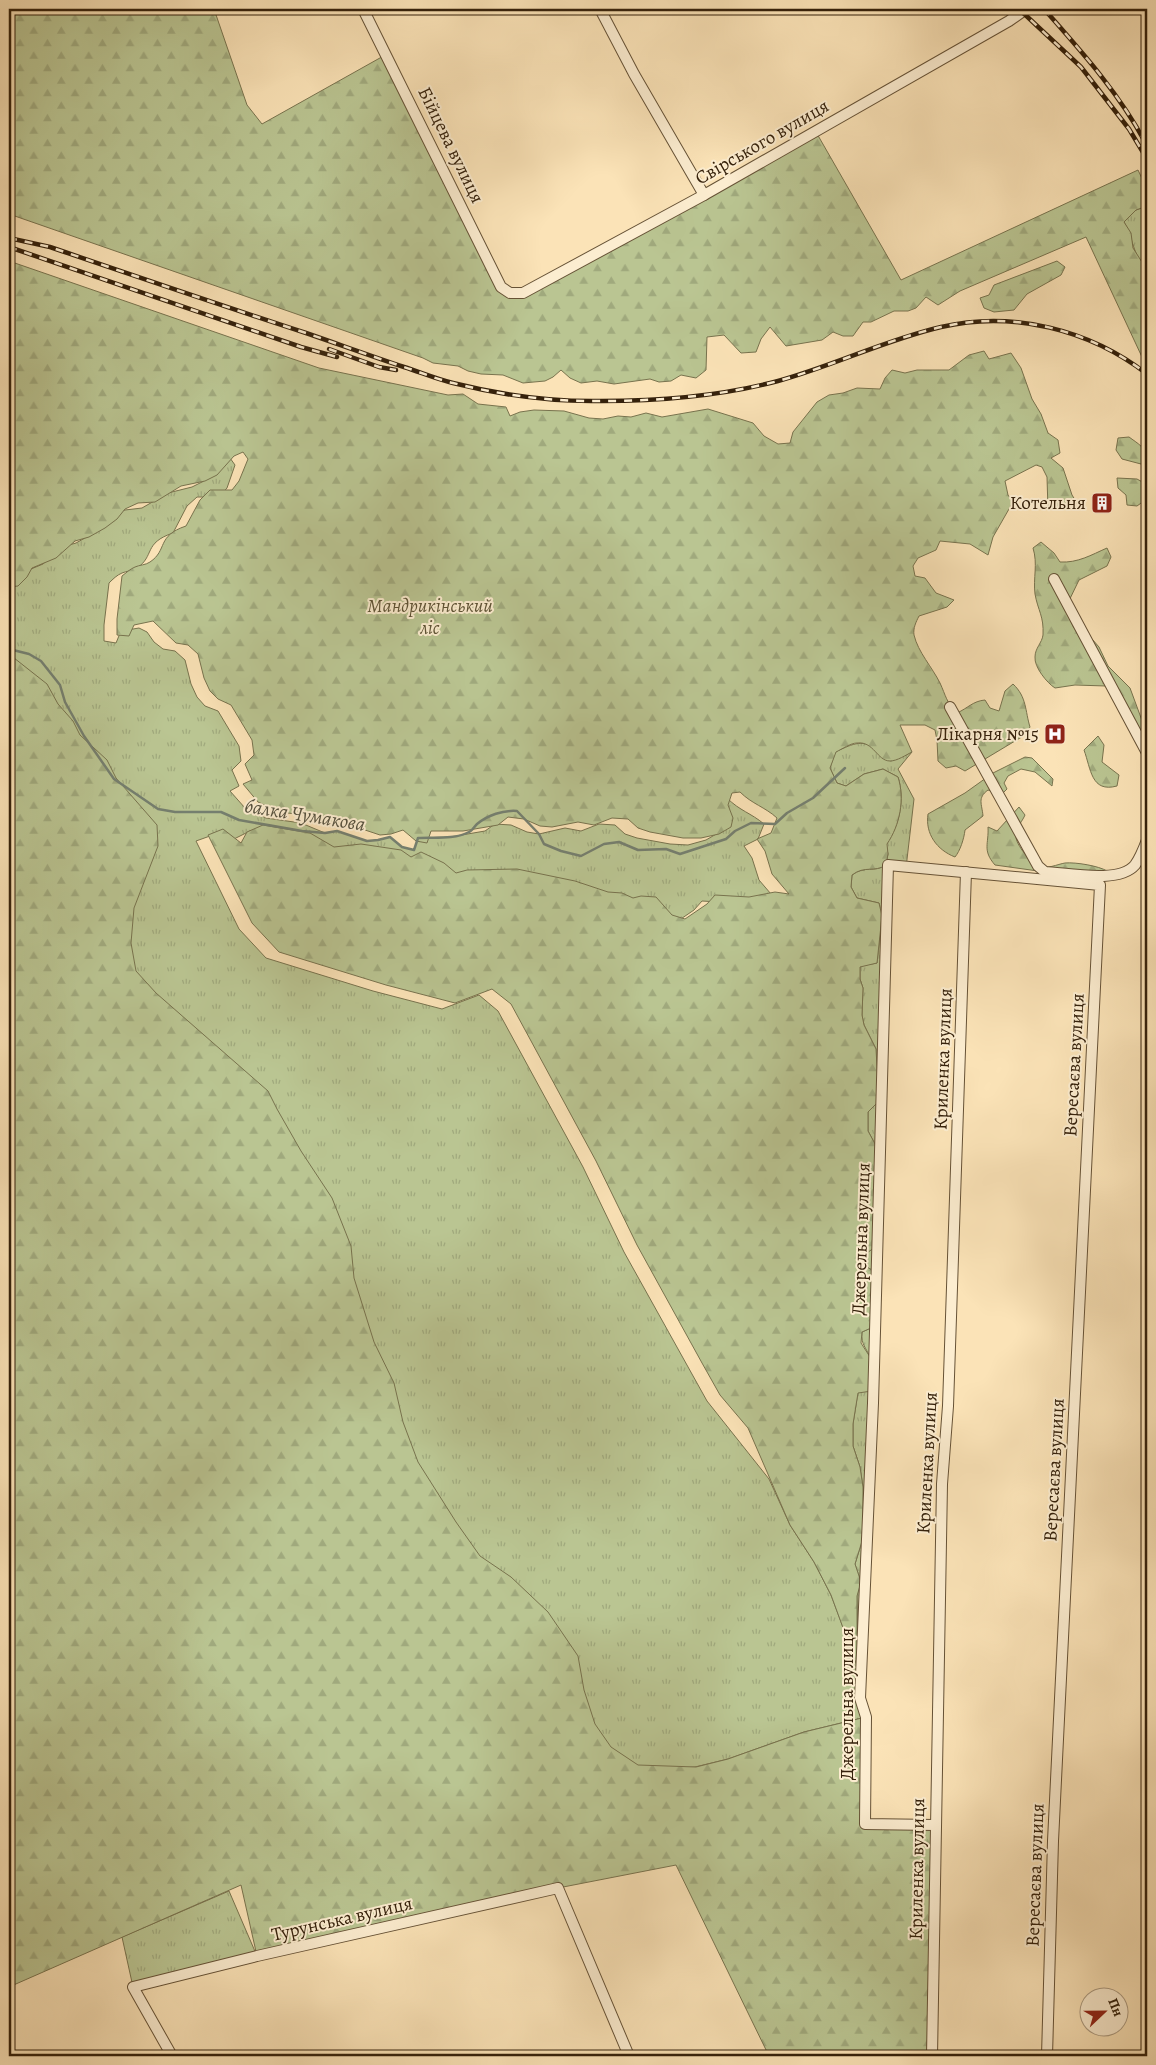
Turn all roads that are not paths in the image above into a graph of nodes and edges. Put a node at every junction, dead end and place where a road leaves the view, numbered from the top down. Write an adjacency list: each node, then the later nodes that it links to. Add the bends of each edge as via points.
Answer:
1 (364, 9): 5 (street, Бійцева вулиця, via 501,287)
2 (600, 9): 4 (street)
3 (1026, 9): 4 (street, Свірського вулиця)
4 (704, 195): 5 (street, Свірського вулиця, via 523,293)
5 (510, 293)
6 (1054, 579): 8 (street)
7 (950, 707): 10 (street)
8 (1147, 753)
9 (1147, 840): 10 (street, via 1135,865 1114,876 1045,872)
10 (1038, 866): 12 (street)
11 (966, 872): 12 (street, Джерельна вулиця); 14 (street, Криленка вулиця, via 948,1406 942,1484); 14 (street, Джерельна вулиця, via 888,865 873,1402 860,1698 866,1716 864,1824)
12 (1014, 876): 13 (street, Джерельна вулиця)
13 (1100, 885): 18 (street, Вересаєва вулиця, via 1053,1841)
14 (935, 1825): 17 (street, Криленка вулиця)
15 (172, 2056): 16 (street, Турунська вулиця, via 133,1987 558,1888)
16 (629, 2056)
17 (932, 2056)
18 (1047, 2056)

